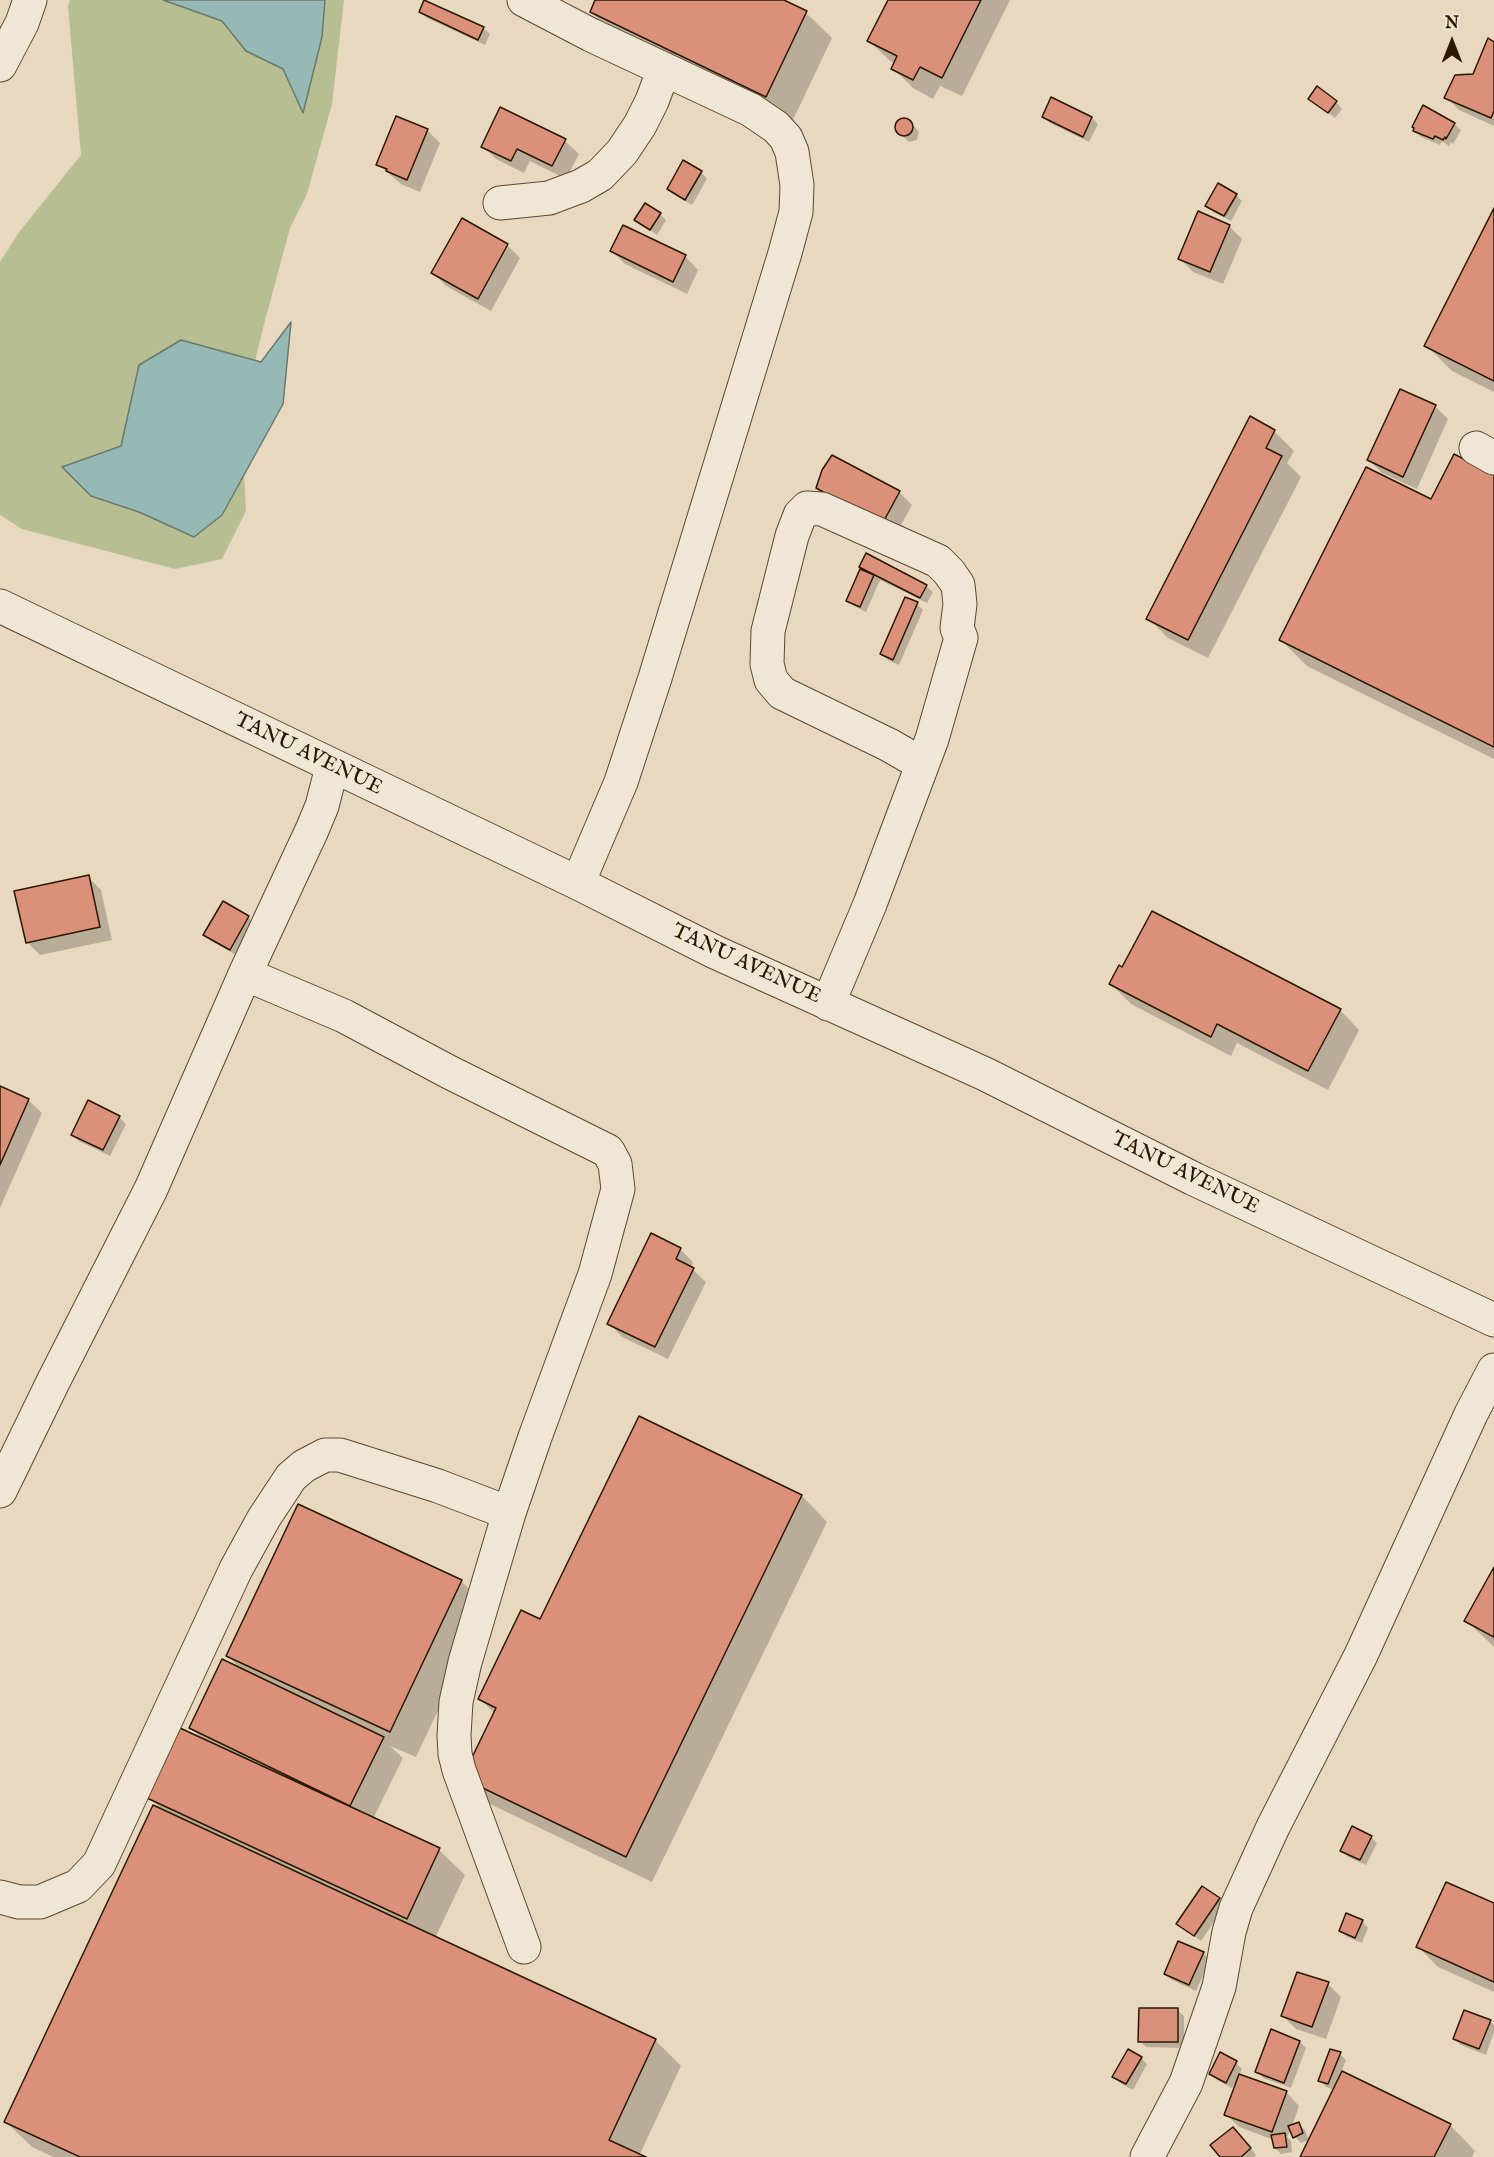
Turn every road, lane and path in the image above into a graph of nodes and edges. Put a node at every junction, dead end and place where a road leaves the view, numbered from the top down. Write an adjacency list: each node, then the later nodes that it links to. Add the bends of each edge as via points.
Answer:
1 (30, 0): 3 (street)
2 (524, 0): 4 (street)
3 (0, 65)
4 (664, 69): 5 (street, via 640,125 600,175 549,198); 9 (street, via 751,110 776,127 792,152 796,212 621,782)
5 (501, 203)
6 (0, 606): 8 (street, TANU AVENUE)
7 (922, 764): 7 (street, via 782,693 771,680 766,664 768,631 792,536 807,508 822,509 938,561 958,585 957,628 962,638); 11 (street)
8 (332, 766): 9 (street, TANU AVENUE); 10 (street, via 312,830)
9 (578, 883): 11 (street, TANU AVENUE)
10 (245, 974): 14 (street, via 151,1189); 15 (street, via 344,1016 608,1151 615,1164 618,1188 595,1274)
11 (828, 1004): 12 (street, TANU AVENUE, via 985,1074 1194,1179)
12 (1494, 1320)
13 (1494, 1371): 18 (street, via 1236,1908 1219,1987 1186,2083)
14 (0, 1491)
15 (509, 1513): 16 (street, via 340,1455 325,1455 304,1466 291,1477 236,1569 99,1864 78,1886 40,1902); 17 (street, via 465,1662 456,1702 454,1736 459,1770)
16 (0, 1897)
17 (524, 1947)
18 (1147, 2157)

